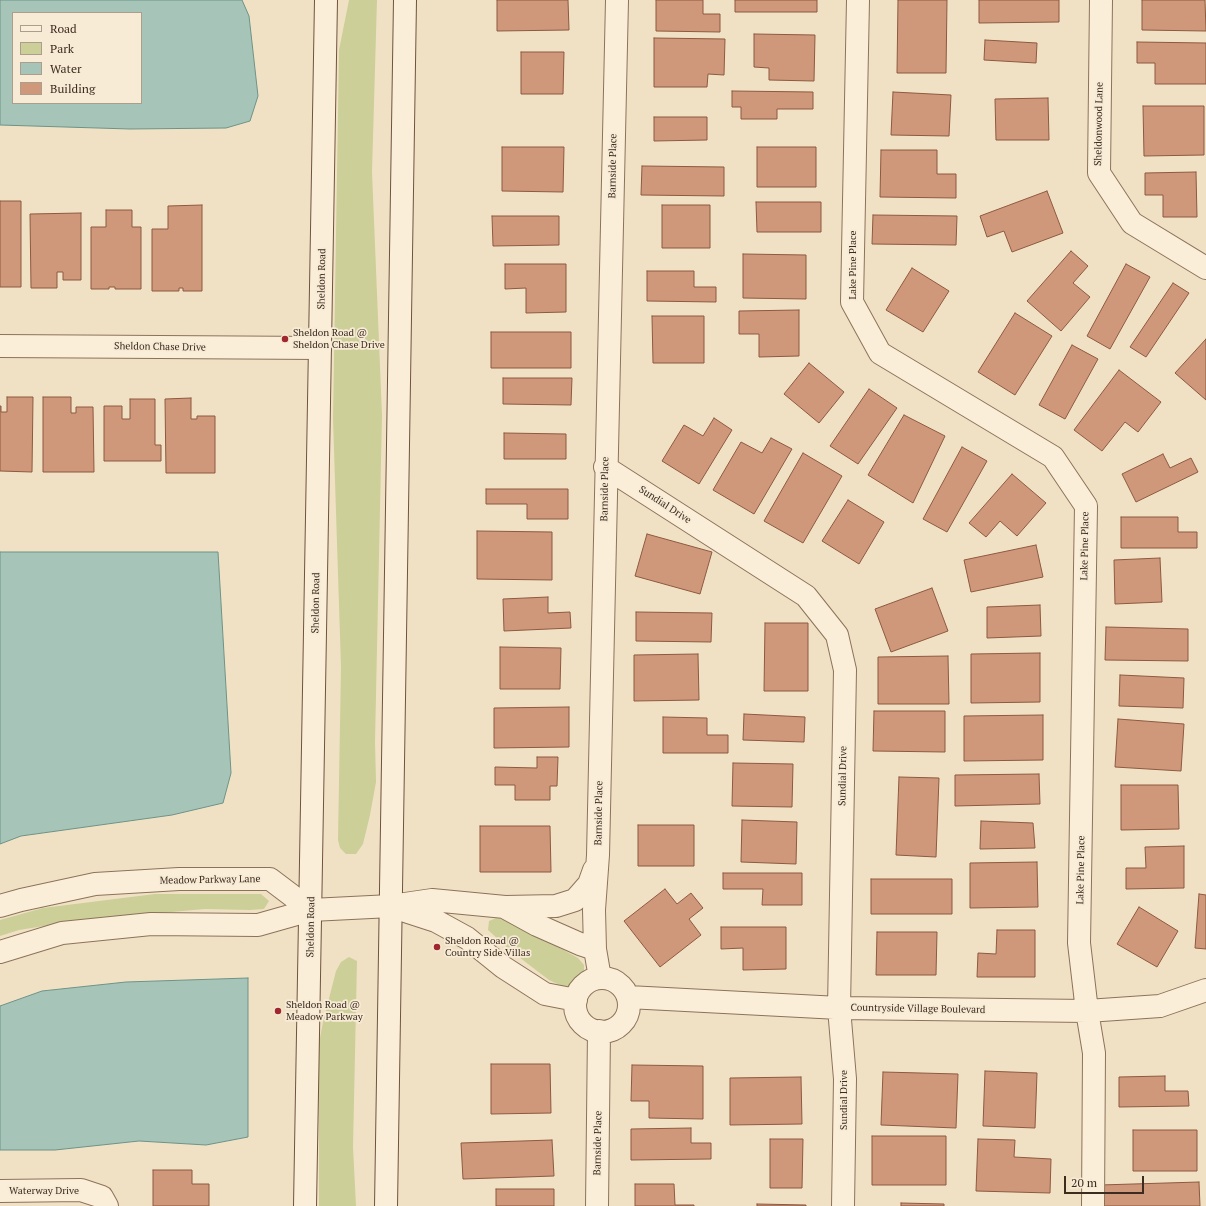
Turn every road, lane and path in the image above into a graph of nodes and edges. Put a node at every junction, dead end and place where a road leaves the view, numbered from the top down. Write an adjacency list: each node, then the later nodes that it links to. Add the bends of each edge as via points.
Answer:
1 (326, 0): 8 (street, Sheldon Road)
2 (405, 0): 12 (street)
3 (617, 0): 9 (street, Barnside Place)
4 (858, 0): 22 (street, Lake Pine Place, via 852,302 880,353 1053,457 1086,506 1080,943)
5 (1101, 0): 6 (street, Sheldonwood Lane, via 1099,173 1132,223)
6 (1206, 268)
7 (0, 346): 8 (street, Sheldon Chase Drive)
8 (320, 348): 14 (street, Sheldon Road)
9 (606, 467): 10 (street, Barnside Place); 21 (street, Sundial Drive, via 806,596 837,635 845,670)
10 (598, 855): 13 (street, via 589,884 575,900 556,906); 15 (street, Barnside Place, via 594,910)
11 (0, 906): 14 (street, Meadow Parkway Lane, via 95,884 179,879 270,879)
12 (391, 906): 13 (street, via 432,900); 14 (street); 20 (street, via 436,920 467,938 503,967 545,994); 27 (street)
13 (505, 907): 15 (street, via 537,925)
14 (311, 910): 16 (street, via 258,925 151,924 62,933); 26 (street, Sheldon Road)
15 (595, 949): 17 (street, Barnside Place)
16 (0, 952)
17 (600, 978): 19 (street, via 618,983); 20 (street, via 585,985)
18 (1206, 990): 22 (street, Countryside Village Boulevard, via 1160,1006)
19 (628, 997): 21 (street, Countryside Village Boulevard); 23 (street, via 629,1006 623,1022 612,1029)
20 (576, 1000): 23 (street, via 581,1020 591,1029)
21 (839, 1008): 22 (street, Countryside Village Boulevard); 29 (street, Sundial Drive, via 845,1080)
22 (1087, 1011): 30 (street, Lake Pine Place, via 1094,1052)
23 (599, 1031): 28 (street, Barnside Place)
24 (0, 1192): 25 (street, Waterway Drive, via 81,1190 102,1197)
25 (107, 1206)
26 (305, 1206)
27 (386, 1206)
28 (597, 1206)
29 (843, 1206)
30 (1093, 1206)

